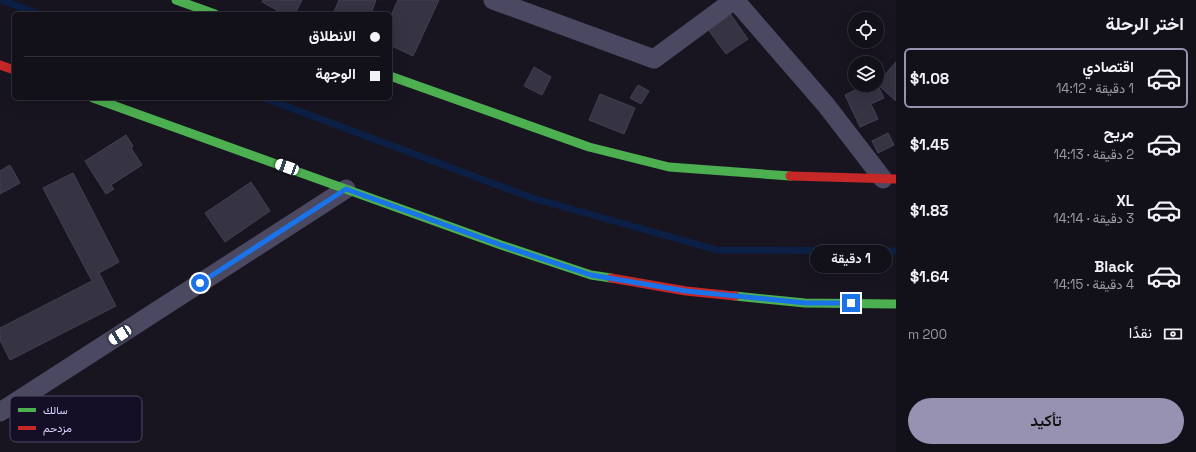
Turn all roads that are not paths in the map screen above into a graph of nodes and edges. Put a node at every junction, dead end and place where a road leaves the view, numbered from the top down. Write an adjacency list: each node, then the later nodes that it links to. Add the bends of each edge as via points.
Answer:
1 (176, 0): 4 (street)
2 (493, 0): 3 (street, via 654,59)
3 (735, 0): 9 (street)
4 (209, 12)
5 (0, 64): 6 (street)
6 (12, 69)
7 (392, 77): 9 (street, via 589,147 669,167 772,175)
8 (99, 100): 10 (street)
9 (889, 179)
10 (346, 189): 11 (street, via 591,275 686,291 790,302); 12 (street)
11 (896, 304)
12 (25, 396)
13 (10, 406): 14 (street)
14 (0, 412)

